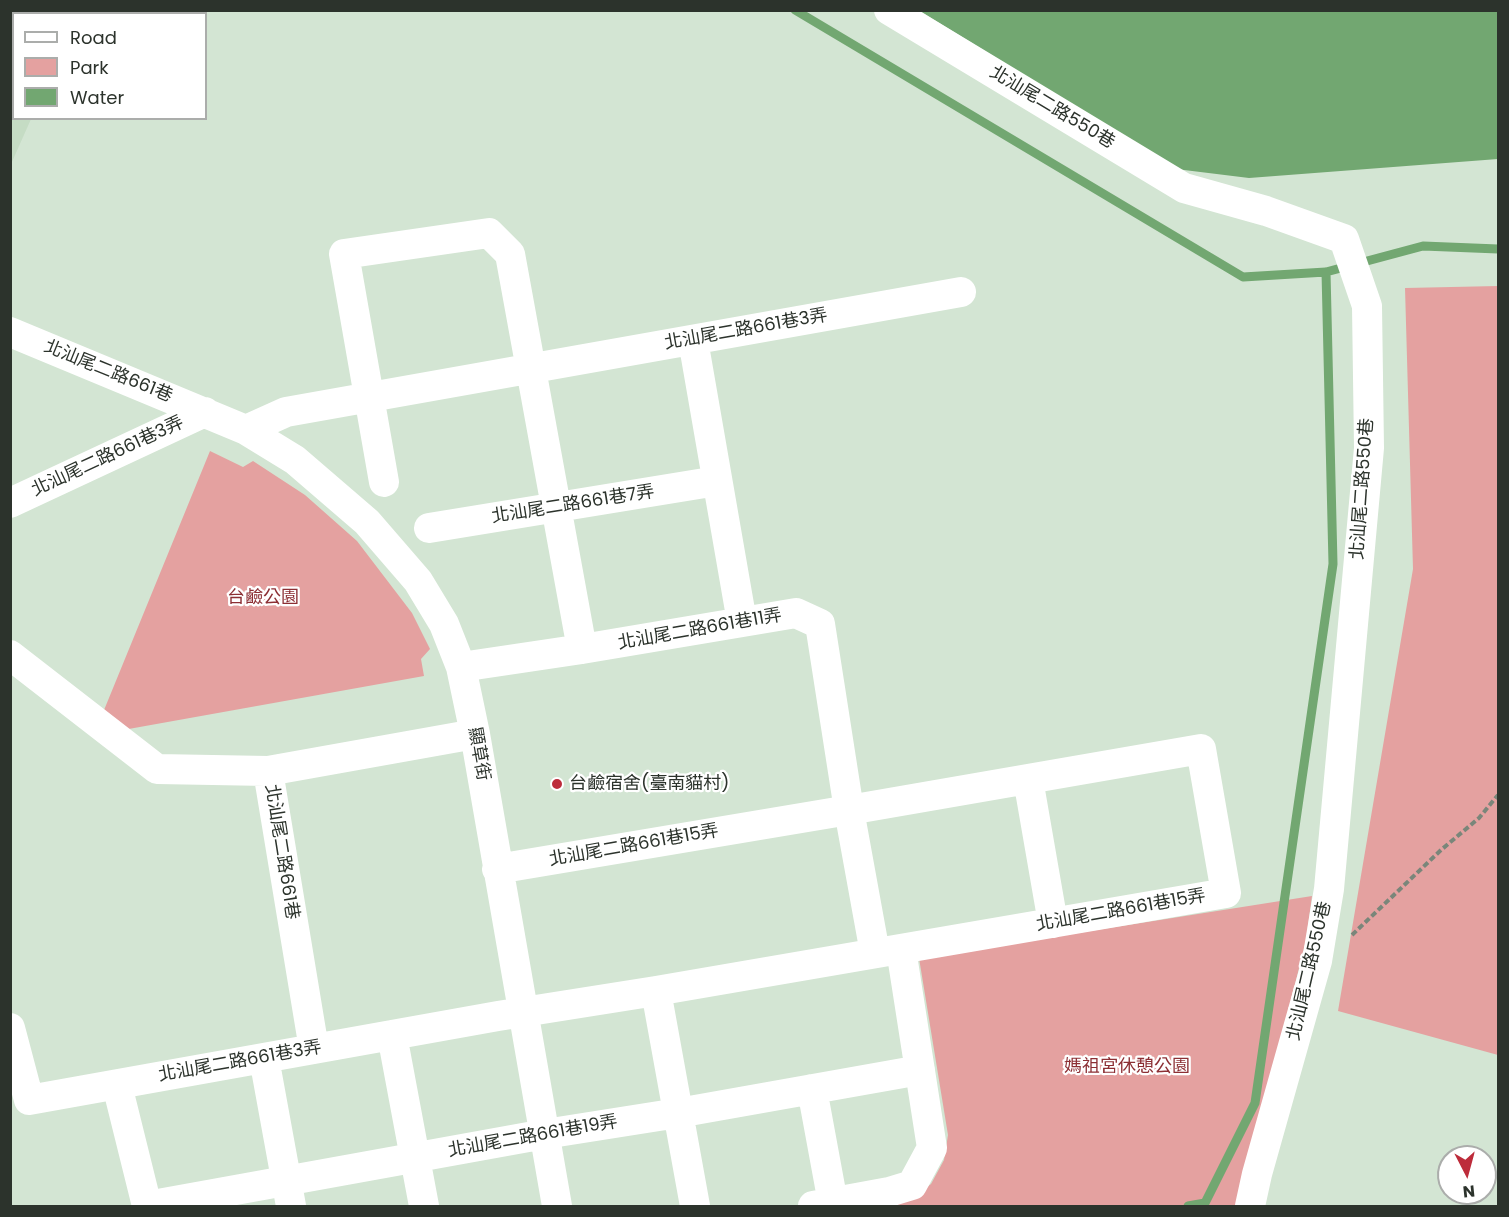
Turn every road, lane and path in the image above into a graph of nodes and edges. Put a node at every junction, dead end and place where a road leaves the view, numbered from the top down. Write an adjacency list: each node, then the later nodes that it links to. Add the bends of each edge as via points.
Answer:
1 (889, 10): 26 (street, 北汕尾二路550巷, via 1184,188 1344,239 1367,306 1369,448 1329,889)
2 (962, 292): 4 (street, 北汕尾二路661巷3弄)
3 (10, 333): 7 (street, 北汕尾二路661巷)
4 (693, 340): 5 (street, 北汕尾二路661巷3弄); 9 (street)
5 (531, 369): 6 (street, 北汕尾二路661巷3弄); 6 (street, via 510,254 489,233 344,254); 12 (street)
6 (369, 398): 8 (street, 北汕尾二路661巷3弄, via 285,412); 10 (street)
7 (205, 412): 8 (street, 顯草街); 11 (street, 北汕尾二路661巷3弄)
8 (246, 430): 17 (street, 顯草街, via 295,460 367,522 418,581 444,624)
9 (717, 481): 12 (street, 北汕尾二路661巷7弄); 14 (street)
10 (384, 482)
11 (10, 502)
12 (556, 508): 13 (street, 北汕尾二路661巷7弄); 15 (street)
13 (429, 528)
14 (742, 622): 15 (street, 北汕尾二路661巷11弄); 22 (street, 北汕尾二路661巷11弄, via 796,614 820,624)
15 (582, 650): 17 (street, 北汕尾二路661巷11弄)
16 (10, 655): 19 (street, 北汕尾二路661巷, via 157,769)
17 (461, 667): 18 (street, 顯草街)
18 (475, 734): 19 (street); 23 (street, 顯草街)
19 (268, 771): 31 (street, 北汕尾二路661巷)
20 (1028, 779): 22 (street, 北汕尾二路661巷15弄); 24 (street); 24 (street, 北汕尾二路661巷15弄, via 1201,748 1226,893)
21 (1498, 795): 26 (path, via 1479,818 1337,949)
22 (849, 810): 23 (street, 北汕尾二路661巷15弄); 25 (street, 北汕尾二路661巷11弄)
23 (497, 869): 28 (street, 顯草街)
24 (1053, 923): 25 (street, 北汕尾二路661巷15弄)
25 (888, 951): 27 (street, 北汕尾二路661巷15弄); 33 (street, 北汕尾二路661巷11弄)
26 (1317, 962): 45 (street, 北汕尾二路550巷)
27 (656, 991): 28 (street, 北汕尾二路661巷15弄); 36 (street)
28 (524, 1012): 30 (street, 北汕尾二路661巷3弄); 37 (street, 顯草街)
29 (10, 1028): 34 (street, 北汕尾二路661巷3弄, via 30,1100)
30 (392, 1035): 31 (street, 北汕尾二路661巷3弄); 38 (street)
31 (314, 1049): 32 (street, 北汕尾二路661巷3弄)
32 (264, 1058): 34 (street, 北汕尾二路661巷3弄); 39 (street)
33 (920, 1070): 35 (street, 北汕尾二路661巷19弄); 40 (street, 北汕尾二路661巷11弄, via 932,1148 912,1185)
34 (117, 1085): 41 (street)
35 (812, 1089): 36 (street, 北汕尾二路661巷19弄); 40 (street)
36 (678, 1113): 37 (street, 北汕尾二路661巷19弄); 44 (street)
37 (545, 1134): 38 (street, 北汕尾二路661巷19弄); 43 (street, 顯草街)
38 (415, 1159): 39 (street, 北汕尾二路661巷19弄); 42 (street)
39 (289, 1194): 41 (street, 北汕尾二路661巷19弄)
40 (823, 1205)
41 (147, 1206)
42 (424, 1206)
43 (557, 1206)
44 (695, 1206)
45 (1250, 1206)

